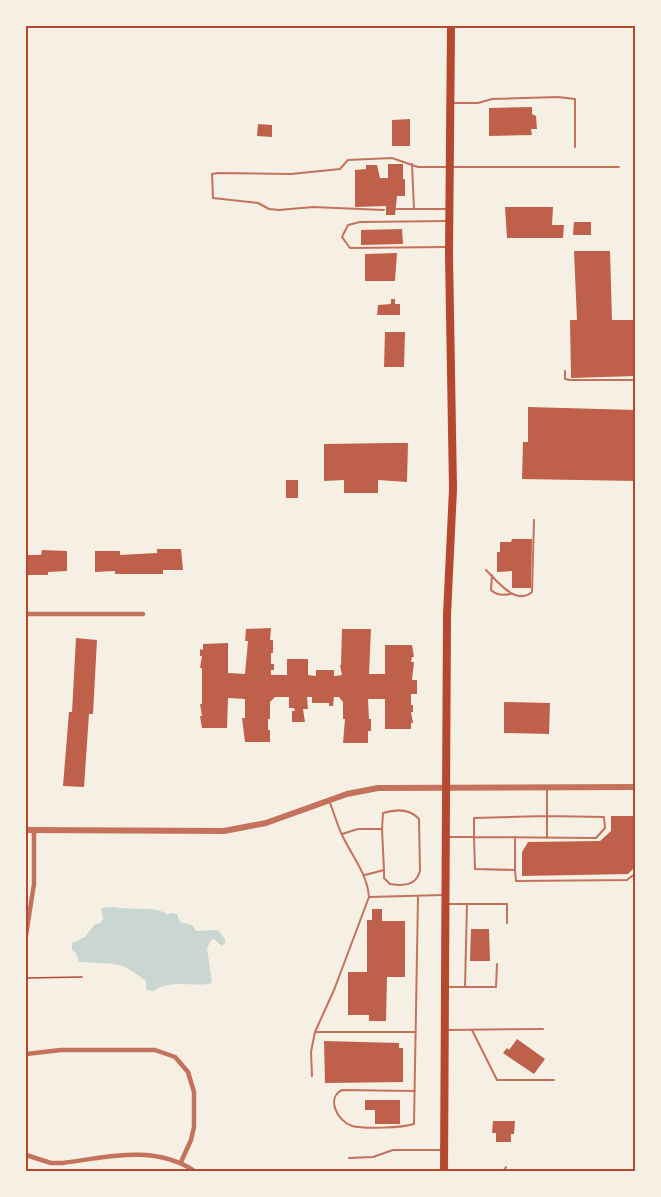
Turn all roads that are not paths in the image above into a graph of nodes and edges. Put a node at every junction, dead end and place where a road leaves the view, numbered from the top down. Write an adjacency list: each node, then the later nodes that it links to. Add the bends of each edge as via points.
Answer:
1 (451, 26): 2 (main road)
2 (451, 103): 3 (lane, via 575,99); 5 (main road)
3 (575, 147)
4 (412, 164): 5 (lane); 8 (lane); 10 (lane, via 392,158 348,160 340,169 307,173 212,174 213,198 258,203 279,210)
5 (450, 166): 6 (lane); 9 (main road)
6 (619, 166)
7 (396, 209): 8 (lane)
8 (414, 209): 9 (lane)
9 (449, 209): 11 (main road)
10 (384, 210)
11 (449, 221): 12 (main road); 12 (lane, via 360,222 348,225 342,237 350,248)
12 (449, 247): 21 (main road, via 453,489 447,615)
13 (565, 371): 14 (lane, via 565,379 570,380)
14 (636, 380)
15 (534, 520): 18 (lane, via 532,592 524,596)
16 (486, 570): 17 (lane)
17 (492, 575): 18 (lane); 18 (lane, via 494,593)
18 (512, 594)
19 (26, 614): 20 (street)
20 (143, 614)
21 (447, 787): 23 (street); 24 (street, via 378,788); 30 (main road)
22 (636, 787): 23 (street)
23 (547, 788): 25 (lane)
24 (329, 800): 28 (street, via 266,823 224,831); 29 (lane)
25 (547, 816): 31 (lane, via 474,818); 33 (lane); 33 (lane, via 604,817 605,828 596,838)
26 (382, 828): 29 (lane); 34 (lane); 34 (lane, via 382,816 387,811 408,811 420,819 417,879 405,885 390,884 384,878)
27 (26, 830): 28 (street)
28 (34, 830): 43 (street, via 34,884)
29 (342, 834): 37 (lane)
30 (447, 837): 31 (lane); 40 (main road)
31 (474, 837): 32 (lane); 35 (lane, via 474,869)
32 (515, 837): 33 (lane); 35 (lane)
33 (547, 837)
34 (384, 870): 37 (lane)
35 (515, 870): 36 (lane, via 516,881 627,880)
36 (636, 873)
37 (364, 876): 39 (lane)
38 (418, 896): 39 (lane); 40 (lane); 51 (lane)
39 (369, 897): 50 (lane)
40 (446, 900): 41 (lane); 45 (main road)
41 (467, 904): 42 (lane, via 507,904); 46 (lane)
42 (507, 923)
43 (26, 932)
44 (497, 964): 46 (lane, via 496,987)
45 (445, 987): 46 (lane); 48 (main road)
46 (465, 987)
47 (543, 1029): 49 (lane)
48 (445, 1030): 49 (lane); 56 (main road)
49 (472, 1030): 54 (lane, via 497,1080)
50 (315, 1032): 51 (lane); 53 (lane)
51 (416, 1032): 55 (lane)
52 (26, 1054): 59 (street, via 155,1050 175,1057 192,1081 194,1127)
53 (312, 1076)
54 (554, 1080)
55 (415, 1091): 55 (lane, via 414,1124 403,1127 351,1126 334,1107 337,1092 342,1090)
56 (444, 1150): 58 (lane, via 393,1150 373,1157); 62 (main road)
57 (26, 1155): 59 (street, via 63,1163 142,1154)
58 (349, 1158)
59 (180, 1162): 61 (street)
60 (506, 1167): 63 (lane)
61 (196, 1172)
62 (444, 1172)
63 (503, 1172)

